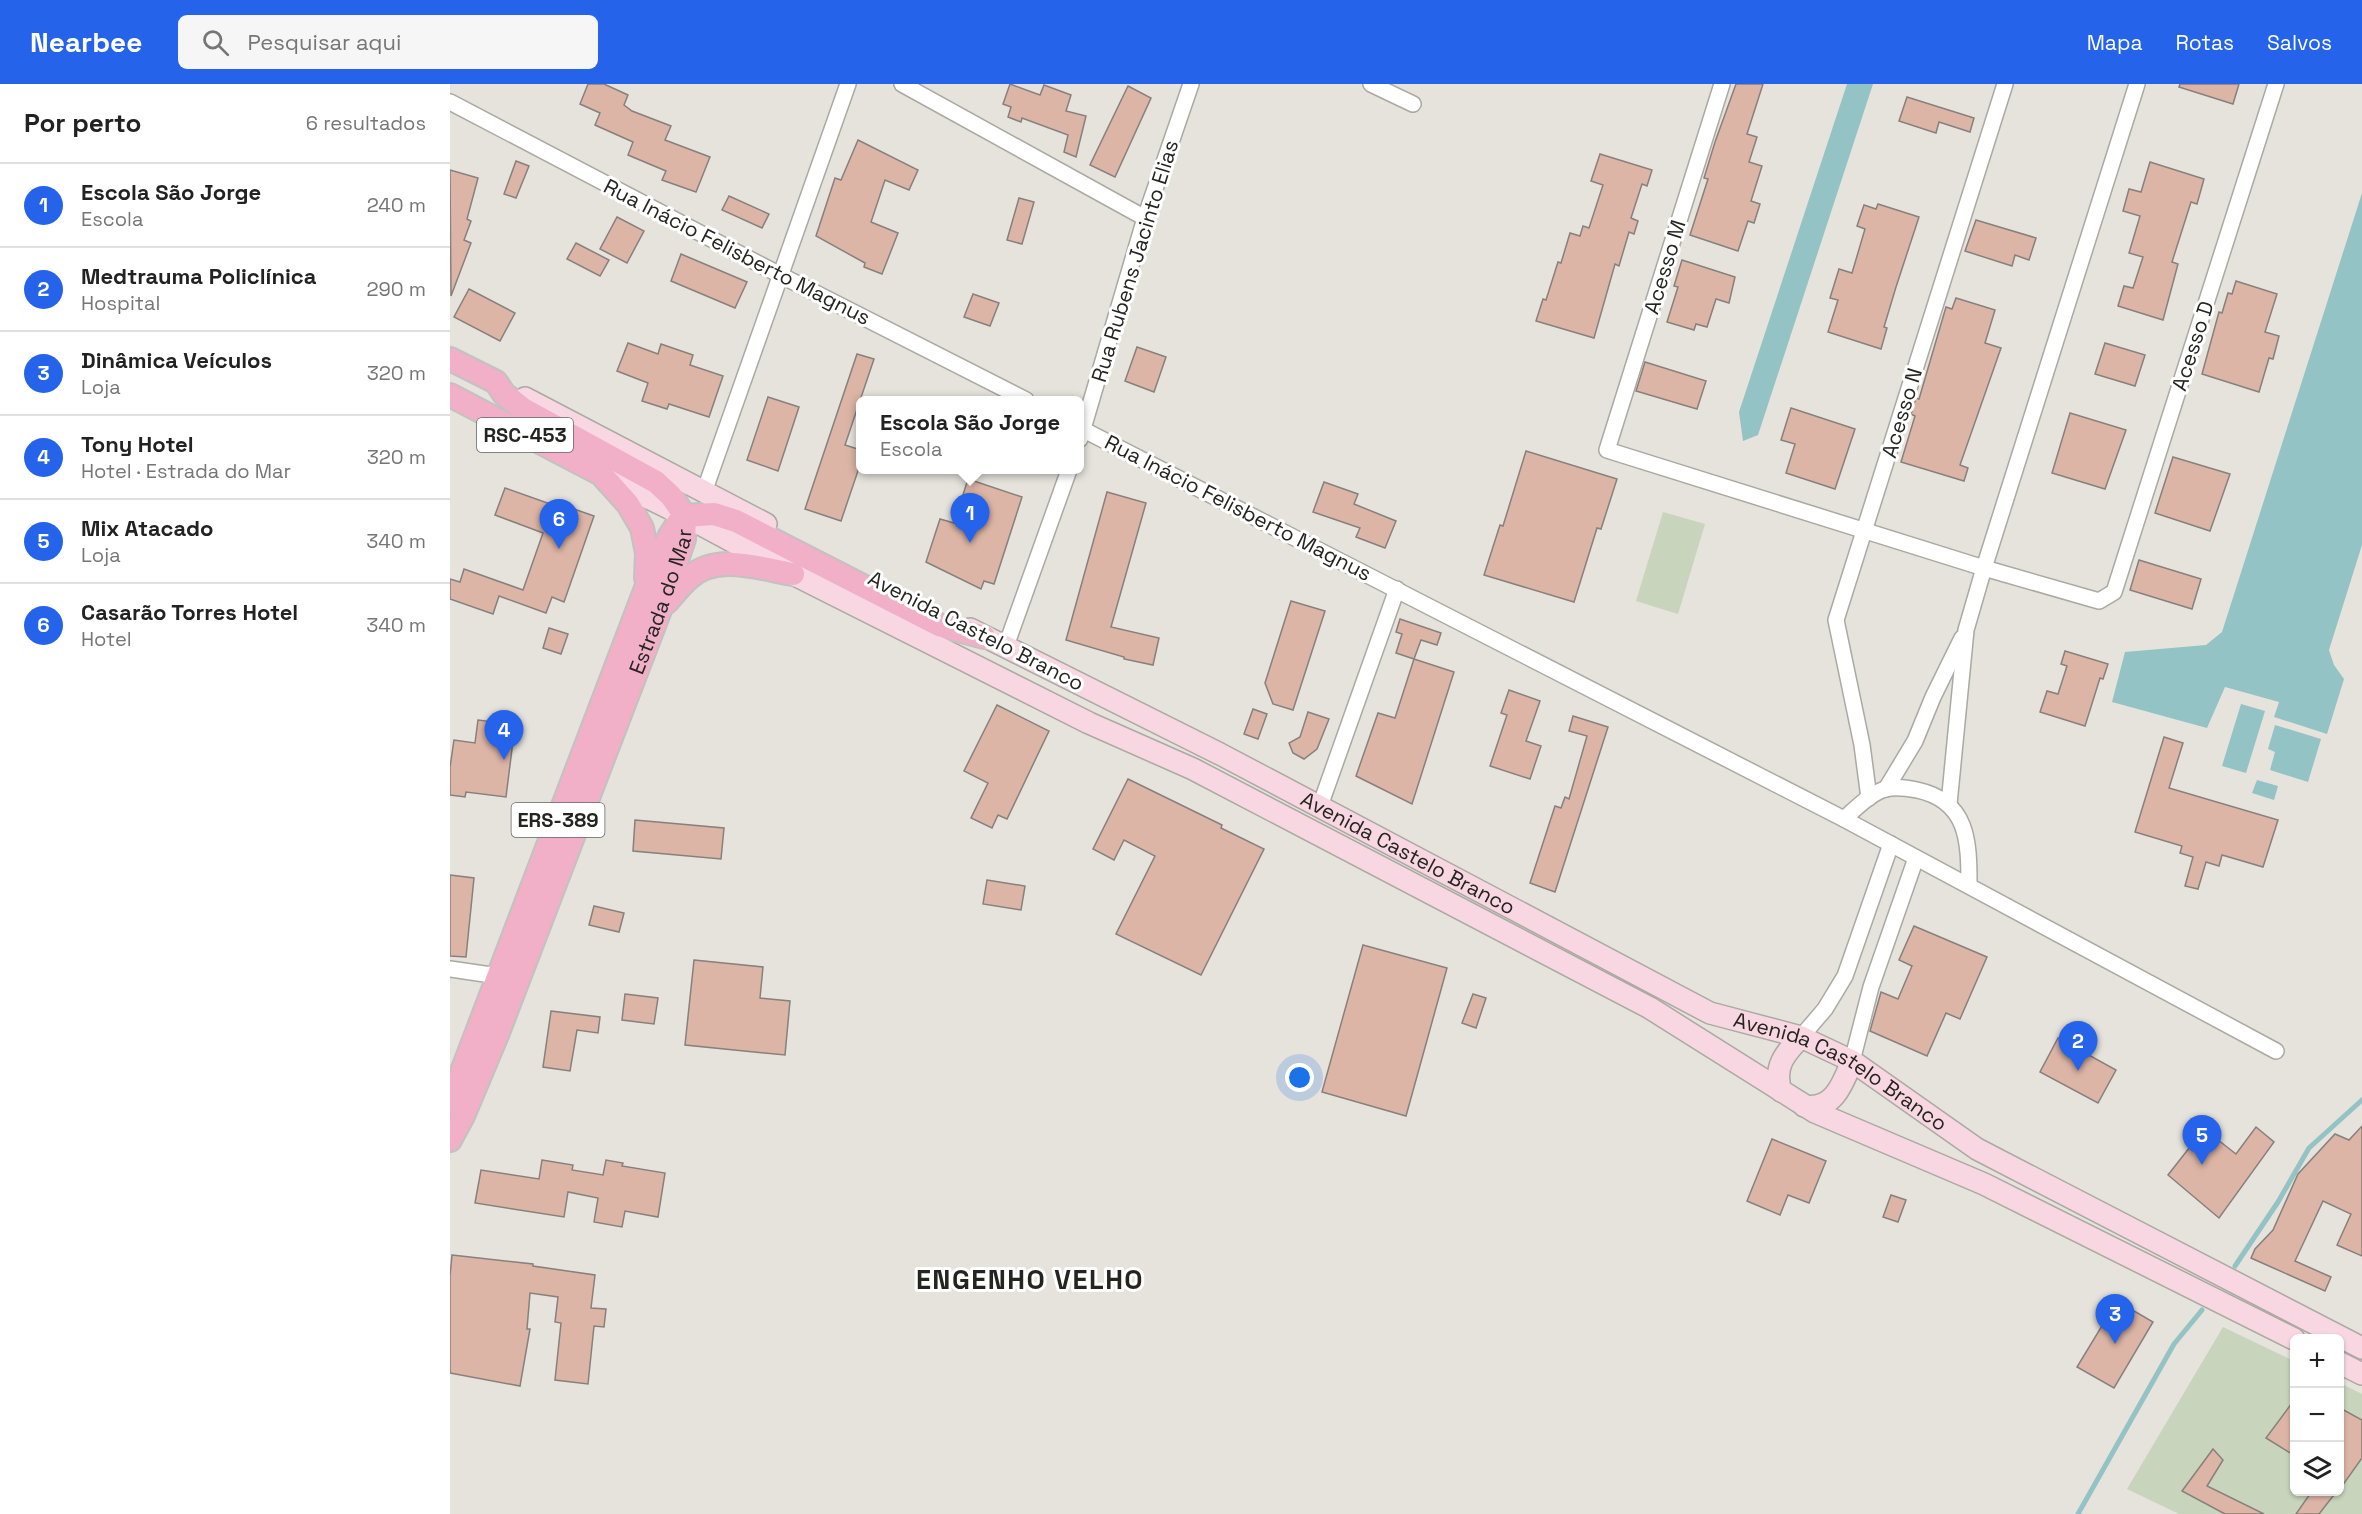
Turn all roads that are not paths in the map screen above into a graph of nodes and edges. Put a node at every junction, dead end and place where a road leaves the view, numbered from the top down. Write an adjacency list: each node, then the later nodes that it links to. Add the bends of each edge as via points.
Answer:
1 (848, 84): 12 (street)
2 (902, 84): 11 (street)
3 (1191, 84): 11 (street, Rua Rubens Jacinto Elias)
4 (1371, 84): 10 (street)
5 (1722, 84): 23 (street, Acesso M, via 1608,450)
6 (2005, 84): 23 (street, Acesso N)
7 (2137, 84): 24 (street)
8 (2276, 84): 24 (street, Acesso D, via 2114,592 2099,601)
9 (450, 102): 12 (street, Rua Inácio Felisberto Magnus)
10 (1413, 104)
11 (1145, 218): 17 (street, Rua Rubens Jacinto Elias)
12 (782, 276): 16 (street, Rua Inácio Felisberto Magnus); 21 (street)
13 (450, 359): 14 (main road, Avenida Castelo Branco)
14 (496, 382): 21 (main road, Avenida Castelo Branco); 22 (main road, via 523,410 656,482)
15 (450, 395): 19 (main road, Avenida Castelo Branco / RSC-453)
16 (1018, 396)
17 (1084, 422)
18 (1084, 433): 27 (street, Rua Inácio Felisberto Magnus)
19 (601, 474): 22 (main road, Avenida Castelo Branco); 26 (main road, via 628,504 642,528 647,554)
20 (1068, 474): 31 (street)
21 (704, 492): 30 (main road, Avenida Castelo Branco)
22 (685, 516): 25 (main road, Avenida Castelo Branco); 26 (main road, Estrada do Mar / ERS-389, via 669,537); 28 (main road, Estrada do Mar / ERS-389, via 684,539); 30 (main road, via 714,514 736,521 939,625)
23 (1864, 531): 24 (street); 33 (street, Acesso N, via 1836,620)
24 (1984, 568): 29 (street)
25 (793, 574): 28 (main road, via 732,564 711,566 689,577); 47 (main road, Avenida Castelo Branco, via 1089,723 1192,769 1650,1008)
26 (646, 588): 41 (main road, Estrada do Mar / ERS-389)
27 (1397, 589): 35 (street); 36 (street, Rua Inácio Felisberto Magnus)
28 (660, 610): 50 (main road, Estrada do Mar / ERS-389, via 497,1035)
29 (1966, 630): 32 (street, via 1915,741); 34 (street)
30 (984, 637): 31 (main road, Avenida Castelo Branco)
31 (1006, 646): 35 (main road, Avenida Castelo Branco)
32 (1886, 789): 33 (street); 34 (street, via 1904,787 1930,793)
33 (1869, 798): 36 (street)
34 (1949, 804): 39 (street, via 1962,823 1968,842)
35 (1320, 806): 44 (main road, Avenida Castelo Branco, via 1710,1013)
36 (1844, 819): 37 (street, Rua Inácio Felisberto Magnus)
37 (1891, 844): 38 (street, Rua Inácio Felisberto Magnus); 42 (street)
38 (1916, 858): 39 (street, Rua Inácio Felisberto Magnus); 43 (street)
39 (1968, 885): 45 (street, Rua Inácio Felisberto Magnus)
40 (450, 969): 41 (street)
41 (498, 976): 48 (main road, Estrada do Mar / ERS-389)
42 (1845, 976): 43 (street); 44 (street)
43 (1871, 987): 46 (street)
44 (1801, 1037): 46 (main road, Avenida Castelo Branco); 47 (main road, via 1780,1062)
45 (2276, 1051)
46 (1852, 1061): 49 (main road, via 1833,1098 1815,1108); 52 (main road, Avenida Castelo Branco, via 1977,1149)
47 (1781, 1091): 49 (main road, Avenida Castelo Branco)
48 (450, 1103)
49 (1804, 1106): 51 (main road, Avenida Castelo Branco, via 1984,1184)
50 (450, 1140)
51 (2290, 1337)
52 (2362, 1348)
53 (2344, 1365): 54 (main road)
54 (2362, 1374)

